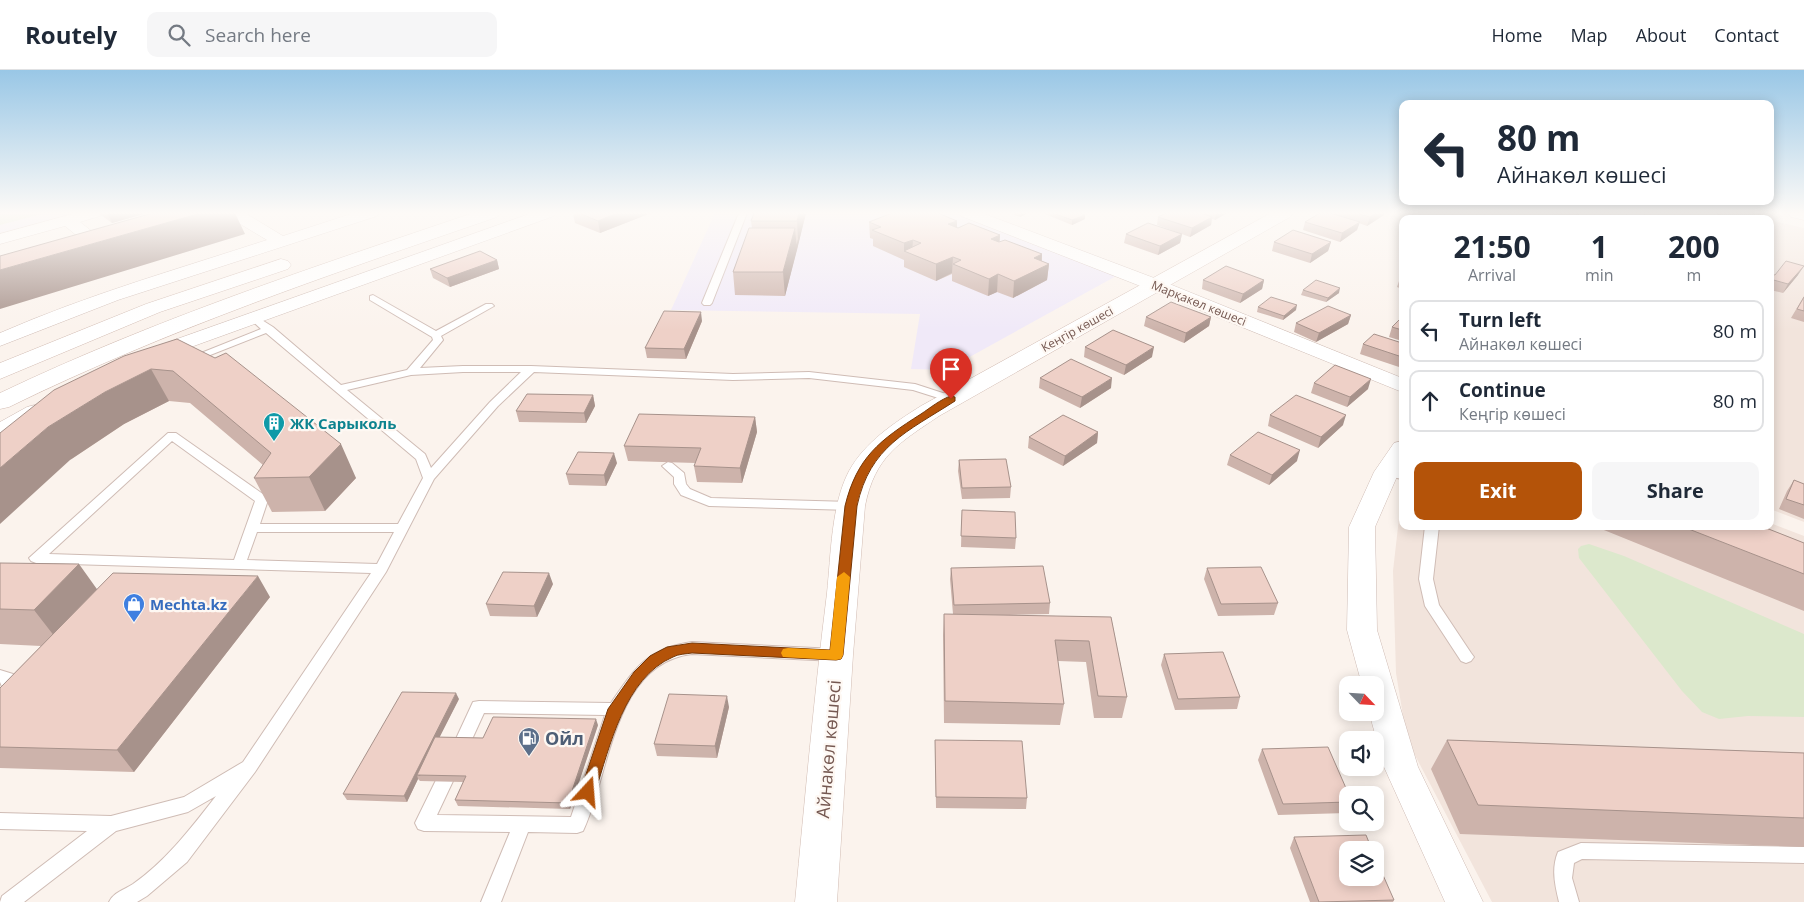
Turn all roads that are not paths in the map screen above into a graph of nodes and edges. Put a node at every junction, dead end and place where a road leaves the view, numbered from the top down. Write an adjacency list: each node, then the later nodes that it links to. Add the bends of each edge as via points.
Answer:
1 (107, 252): 9 (street)
2 (251, 252): 12 (street)
3 (323, 252): 22 (street, via 154,308)
4 (378, 252): 27 (street, via 192,316 115,347)
5 (448, 252): 15 (street)
6 (727, 252): 13 (lane)
7 (1068, 252): 10 (street, Марқакөл көшесі)
8 (1214, 252): 10 (street, Кеңгір көшесі)
9 (89, 257)
10 (1155, 285): 24 (street, Марқакөл көшесі); 26 (street, Кеңгір көшесі)
11 (373, 298): 17 (lane)
12 (100, 300): 16 (street); 18 (street)
13 (706, 303)
14 (489, 306): 17 (lane)
15 (261, 324): 19 (street, via 184,343); 20 (lane); 25 (lane)
16 (0, 333)
17 (436, 336): 23 (lane, via 438,340)
18 (0, 340)
19 (132, 365)
20 (177, 365)
21 (531, 369): 23 (lane); 26 (lane, via 733,377 809,375 915,387); 33 (lane, via 494,404)
22 (0, 372)
23 (412, 372): 25 (lane)
24 (1399, 385)
25 (339, 389): 33 (lane, via 421,457)
26 (951, 399): 30 (street, Кеңгір көшесі, via 897,434)
27 (0, 402)
28 (48, 405): 29 (street)
29 (0, 432)
30 (875, 453): 34 (street, Айнакөл көшесі, via 862,470)
31 (1397, 465): 56 (street, via 1362,527 1362,630 1401,767)
32 (668, 466): 34 (lane, via 680,476 685,492 709,502)
33 (429, 478): 36 (lane)
34 (851, 506): 40 (street, Айнакөл көшесі)
35 (252, 528): 36 (lane); 38 (lane); 38 (lane, via 262,500 172,435 36,558)
36 (403, 528): 39 (lane)
37 (1432, 530): 41 (lane, via 1426,579 1432,606)
38 (239, 564): 39 (lane)
39 (382, 569): 46 (lane)
40 (836, 655): 44 (lane, via 692,648 672,651 654,660); 55 (street, Айнакөл көшесі)
41 (1466, 657)
42 (0, 676): 43 (lane, via 7,678 12,689)
43 (0, 707)
44 (615, 709): 45 (lane, via 479,707); 50 (lane, via 576,825)
45 (462, 743)
46 (249, 766): 49 (lane, via 188,804); 53 (lane, via 180,856 140,890)
47 (444, 781): 50 (lane, via 424,823)
48 (0, 821): 49 (lane)
49 (111, 824): 52 (lane)
50 (522, 824): 54 (lane)
51 (1804, 855): 57 (lane, via 1581,851 1565,858 1563,878)
52 (9, 902)
53 (119, 902)
54 (490, 902)
55 (816, 902)
56 (1464, 902)
57 (1569, 902)

